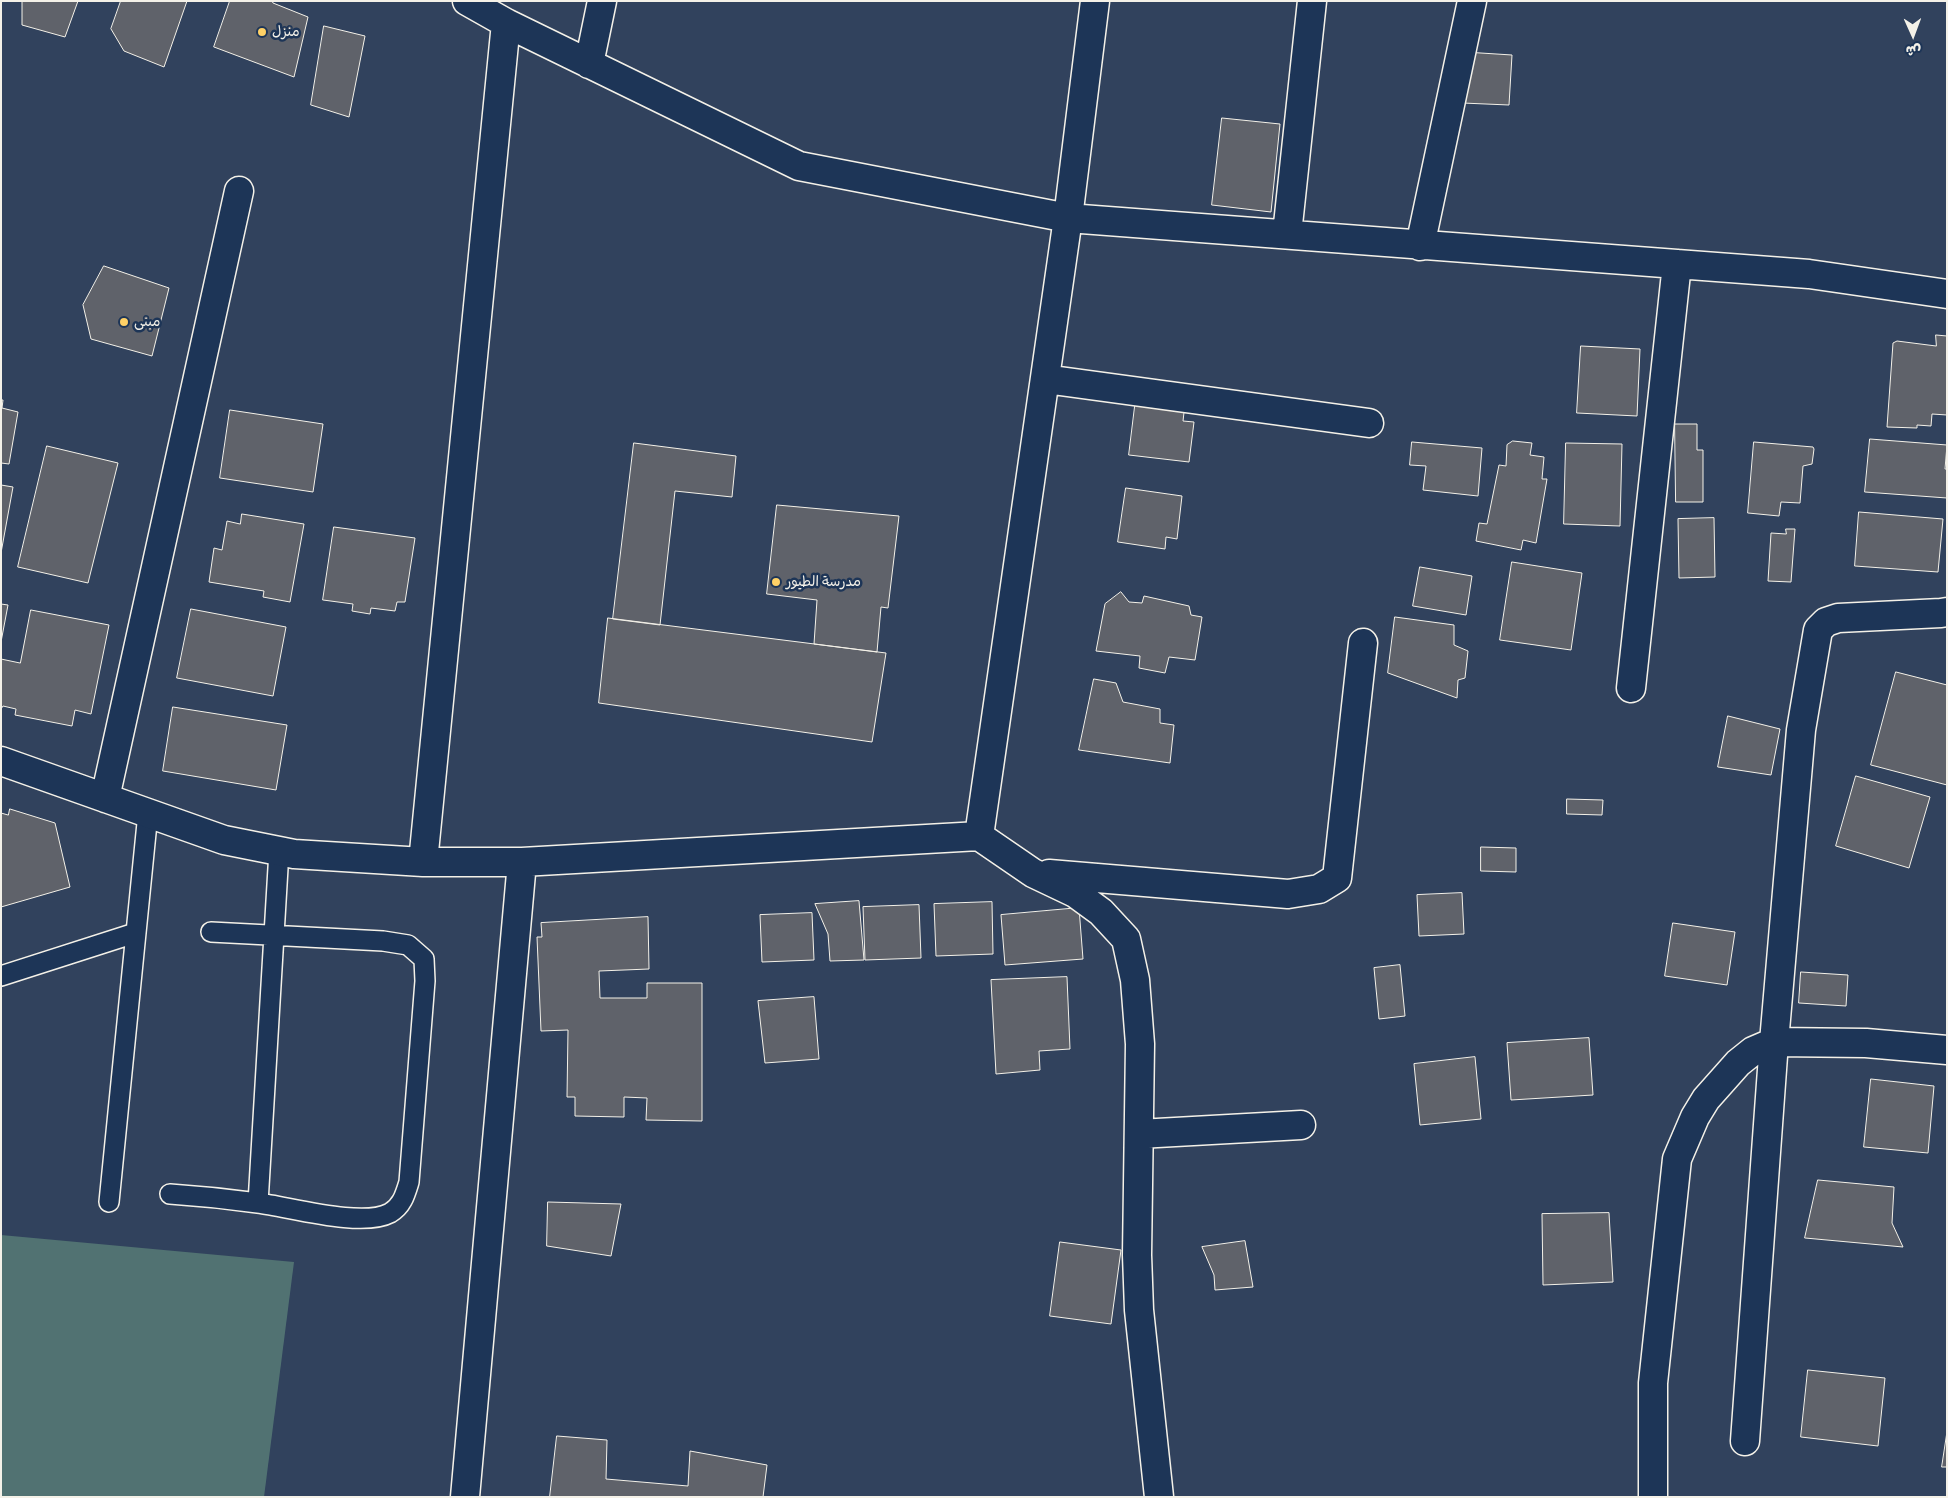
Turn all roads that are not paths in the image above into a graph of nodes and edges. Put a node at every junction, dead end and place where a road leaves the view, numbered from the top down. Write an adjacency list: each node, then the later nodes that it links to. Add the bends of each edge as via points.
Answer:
1 (467, 1): 6 (street)
2 (602, 1): 7 (street)
3 (1095, 1): 9 (street)
4 (1312, 1): 10 (street)
5 (1472, 1): 11 (street)
6 (506, 23): 7 (street); 24 (street)
7 (590, 64): 9 (street, via 799,166)
8 (239, 191): 20 (street)
9 (1068, 218): 10 (street); 14 (street)
10 (1287, 234): 11 (street)
11 (1420, 246): 12 (street)
12 (1677, 264): 13 (street, via 1809,274); 18 (street)
13 (1947, 294)
14 (1045, 379): 15 (street); 22 (street)
15 (1369, 424)
16 (1947, 612): 31 (street, via 1838,618 1826,622 1818,630 1801,730)
17 (1363, 643): 26 (street, via 1337,878 1320,889 1288,894)
18 (1631, 688)
19 (1, 761): 20 (street)
20 (105, 798): 21 (street)
21 (148, 813): 23 (street, via 224,840); 28 (lane)
22 (979, 836): 25 (street); 26 (street)
23 (279, 851): 24 (street); 29 (lane)
24 (422, 862): 25 (street)
25 (522, 862): 39 (street)
26 (1033, 873): 34 (street, via 1075,893 1101,912 1126,939 1135,980 1140,1044)
27 (211, 932): 29 (lane)
28 (136, 933): 30 (lane); 36 (lane)
29 (274, 935): 37 (lane); 37 (lane, via 408,945 424,958 425,981 409,1182 402,1203 389,1213 368,1219)
30 (1, 976)
31 (1774, 1042): 32 (street, via 1866,1043); 38 (street); 41 (street, via 1745,1057 1706,1099 1677,1159 1653,1382)
32 (1947, 1050)
33 (1301, 1125): 34 (street)
34 (1140, 1134): 40 (street, via 1139,1310)
35 (170, 1194): 37 (lane)
36 (109, 1202)
37 (258, 1203)
38 (1745, 1441)
39 (465, 1497)
40 (1159, 1497)
41 (1653, 1497)

